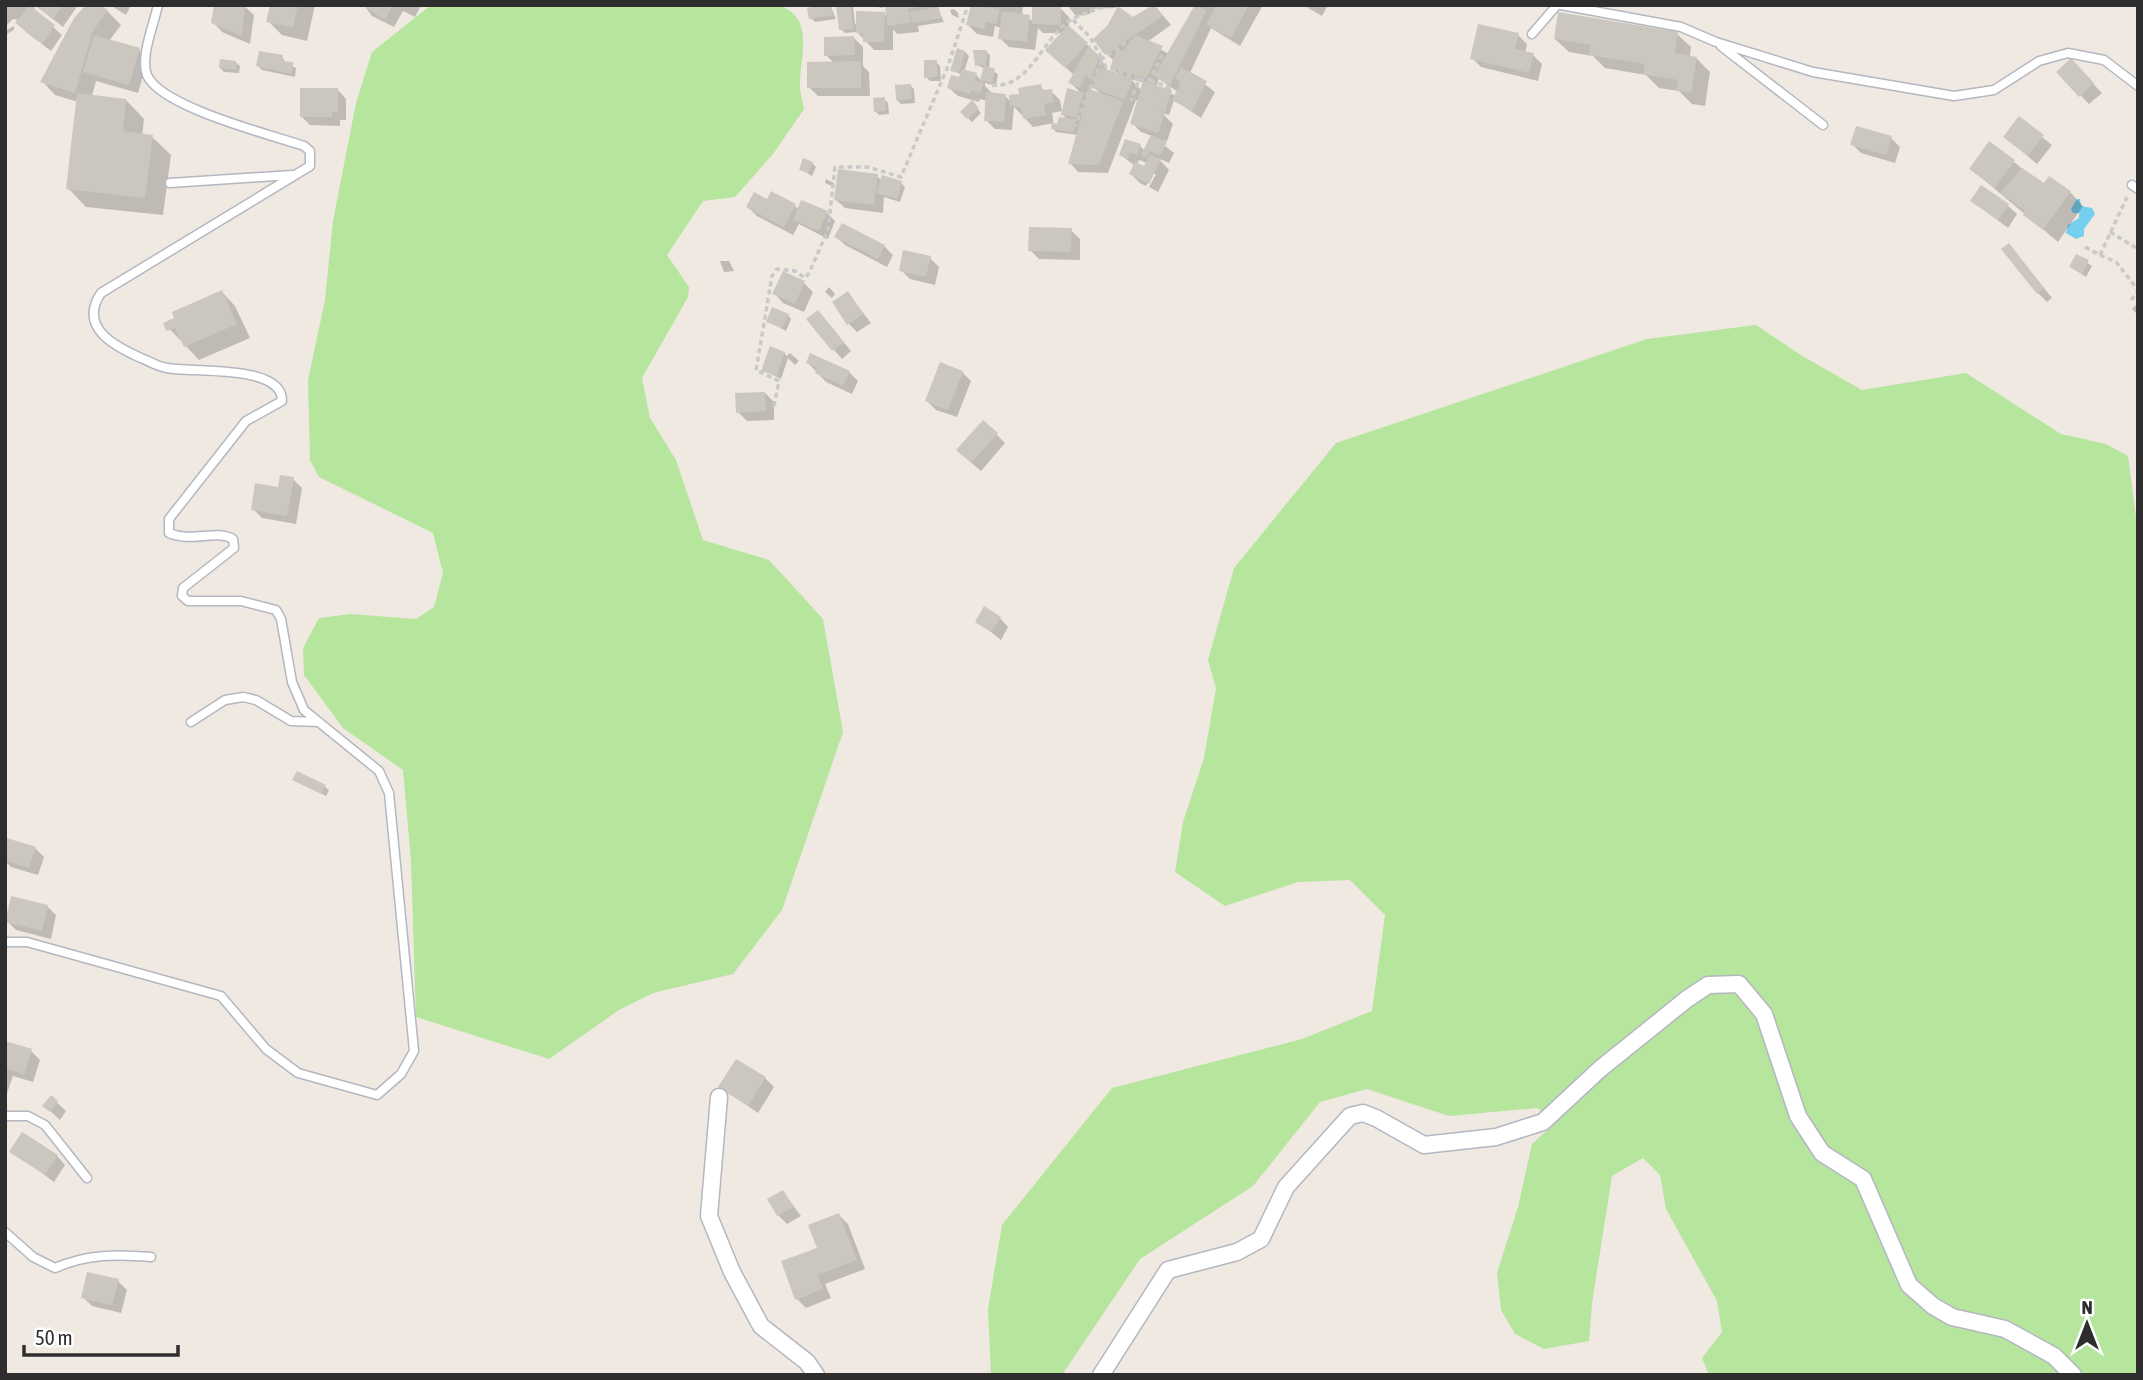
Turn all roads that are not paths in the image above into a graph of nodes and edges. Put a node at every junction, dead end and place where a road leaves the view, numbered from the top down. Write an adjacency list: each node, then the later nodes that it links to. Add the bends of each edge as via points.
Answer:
1 (158, 5): 7 (lane, via 146,59 153,83 199,112 304,146 310,151 310,166)
2 (1559, 5): 3 (lane); 4 (lane, via 1681,27)
3 (1532, 34)
4 (1716, 42): 5 (lane, via 1825,75 1954,96 1994,90 2039,61 2068,53 2104,60); 6 (lane)
5 (2138, 86)
6 (1823, 125)
7 (295, 175): 8 (lane); 10 (lane, via 102,293 93,305 99,331 117,348 165,368 224,371 276,383 282,391 282,401 246,421 169,519 169,534 184,540 225,534 233,539 234,548 183,588 182,596 188,601 241,600 276,610 292,682 304,710)
8 (170, 183)
9 (191, 722): 10 (lane, via 225,700 243,697 291,721)
10 (319, 722): 11 (lane, via 379,771 388,793 414,1051 401,1074 377,1094 298,1073 266,1049 221,996 27,942)
11 (5, 942)
12 (719, 1097): 17 (street, via 709,1216 761,1326 807,1362)
13 (5, 1116): 14 (lane, via 28,1116 45,1125)
14 (88, 1178)
15 (5, 1232): 16 (lane, via 33,1257 55,1268 77,1259 113,1254)
16 (151, 1257)
17 (816, 1375)
18 (1101, 1375): 19 (street, via 1168,1270 1237,1252 1261,1239 1286,1187 1350,1116 1363,1113 1376,1118 1424,1146 1496,1137 1543,1122 1687,999 1707,985 1739,984 1764,1014 1798,1116 1822,1153 1863,1179 1909,1285 1952,1317 2005,1329 2054,1356)
19 (2073, 1375)

